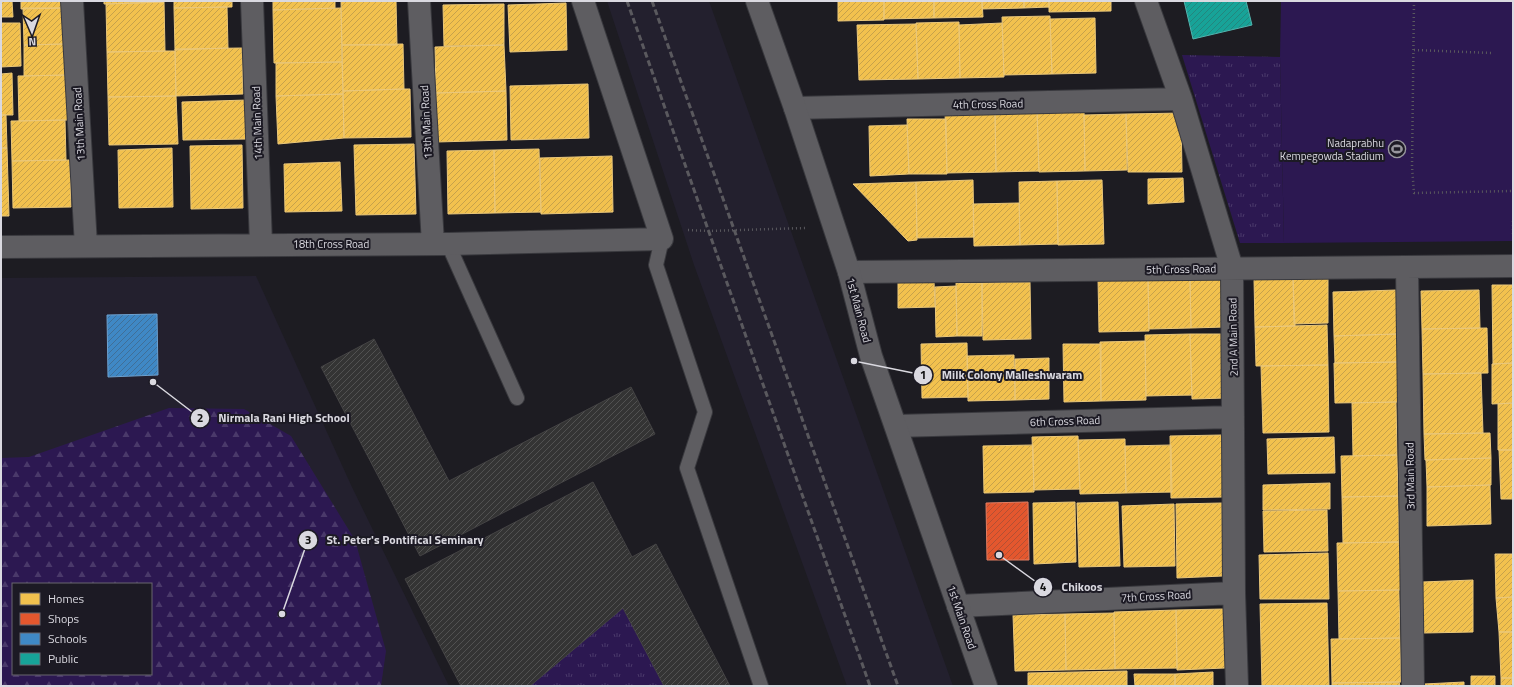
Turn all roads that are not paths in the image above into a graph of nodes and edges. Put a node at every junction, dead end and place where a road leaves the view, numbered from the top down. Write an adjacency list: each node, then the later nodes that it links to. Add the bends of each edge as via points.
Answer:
1 (72, 1): 12 (street, 13th Main Road)
2 (252, 1): 10 (street, 14th Main Road)
3 (419, 1): 11 (street, 13th Main Road)
4 (583, 1): 9 (street)
5 (757, 1): 8 (street, 1st Main Road)
6 (1146, 1): 7 (street, 2nd A Main Road)
7 (1181, 99): 8 (street, 4th Cross Road); 16 (street, 2nd A Main Road)
8 (795, 108): 17 (street, 1st Main Road)
9 (660, 234): 11 (street, 18th Cross Road); 23 (lane, via 656,265 706,412 687,468)
10 (261, 244): 11 (street, 18th Cross Road); 12 (street, 18th Cross Road)
11 (441, 244): 18 (lane)
12 (86, 246): 13 (street, 18th Cross Road)
13 (1, 247)
14 (1513, 266): 15 (street, 5th Cross Road)
15 (1407, 267): 16 (street, 5th Cross Road); 26 (street, 3rd Main Road)
16 (1232, 268): 17 (street, 5th Cross Road); 19 (street, 2nd A Main Road)
17 (849, 272): 20 (street, 1st Main Road, via 871,356)
18 (517, 398)
19 (1233, 417): 20 (street, 6th Cross Road); 21 (street, 2nd A Main Road)
20 (896, 426): 22 (street, 1st Main Road)
21 (1234, 593): 22 (street, 7th Cross Road); 25 (street, 2nd A Main Road)
22 (958, 606): 24 (street, 1st Main Road)
23 (761, 686)
24 (986, 686)
25 (1236, 686)
26 (1413, 686)

